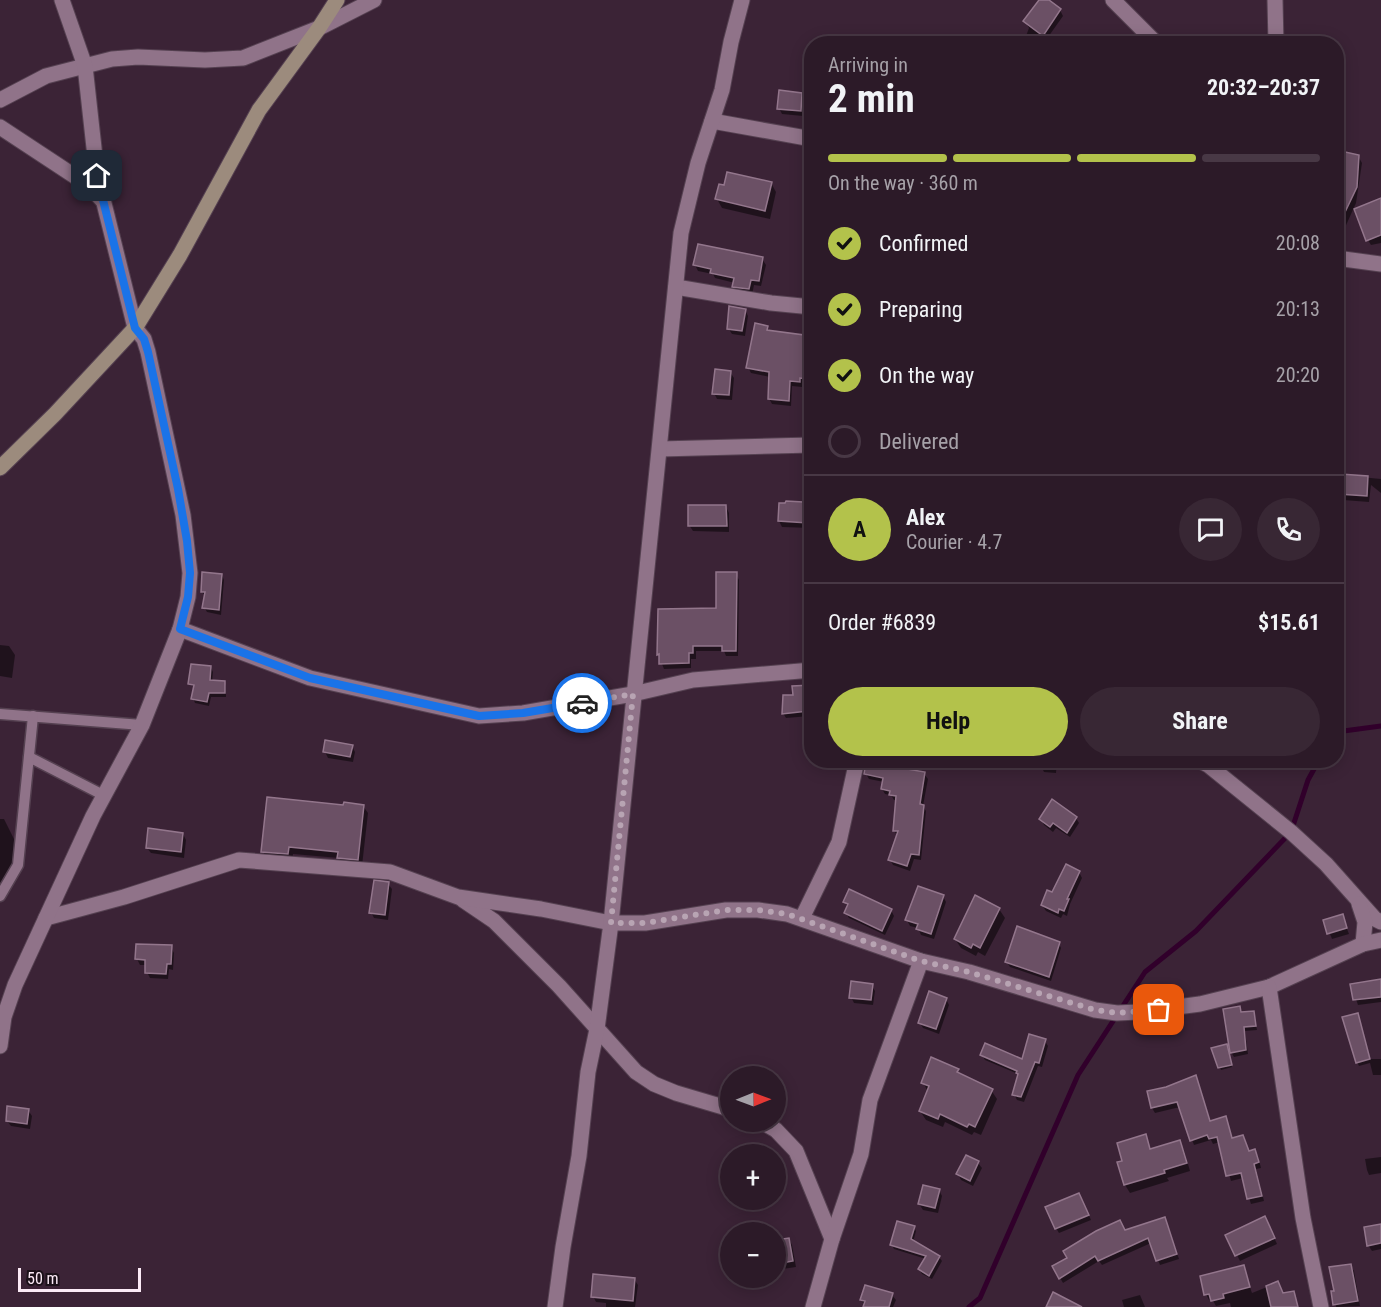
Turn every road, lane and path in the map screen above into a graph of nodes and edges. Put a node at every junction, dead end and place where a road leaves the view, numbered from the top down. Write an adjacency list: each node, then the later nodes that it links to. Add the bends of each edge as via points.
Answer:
1 (62, 0): 10 (street)
2 (337, 0): 7 (street)
3 (374, 0): 7 (street)
4 (742, 0): 12 (street)
5 (1113, 0): 8 (street)
6 (1275, 0): 9 (street)
7 (319, 28): 10 (street, via 243,58 138,57); 20 (street, via 259,110 180,255)
8 (1149, 36)
9 (1276, 36)
10 (86, 66): 11 (street, via 46,76); 15 (street)
11 (0, 100)
12 (712, 121): 14 (street); 18 (street, via 681,234)
13 (0, 127): 15 (street, via 88,185)
14 (804, 138)
15 (103, 201): 20 (street)
16 (1344, 259): 17 (street)
17 (1381, 264)
18 (676, 287): 19 (street); 22 (street)
19 (804, 306)
20 (135, 328): 23 (street); 24 (street, via 148,352 187,541 190,573)
21 (804, 445): 22 (street)
22 (660, 449): 26 (street)
23 (0, 468)
24 (180, 629): 26 (street, via 310,678 479,716 523,713); 29 (street)
25 (804, 671): 26 (street, via 693,680)
26 (633, 694): 40 (street)
27 (0, 714): 28 (lane)
28 (33, 717): 29 (lane); 30 (lane)
29 (142, 725): 33 (street)
30 (29, 758): 33 (lane); 34 (lane, via 18,865)
31 (855, 768): 38 (street, via 839,842)
32 (1212, 768): 36 (street, via 1326,864)
33 (105, 796): 37 (street)
34 (0, 896)
35 (458, 897): 37 (street, via 390,872 239,860); 40 (street); 46 (street, via 494,921)
36 (1358, 901): 39 (street); 42 (street, via 1365,922)
37 (46, 918): 45 (street)
38 (802, 918): 40 (street, via 758,910 726,910 645,923); 43 (street)
39 (1381, 922)
40 (611, 923): 46 (street)
41 (1381, 940): 42 (street)
42 (1363, 944): 44 (street)
43 (921, 961): 44 (street, via 1117,1013 1200,1004); 50 (street, via 870,1100 861,1154)
44 (1269, 987): 53 (street)
45 (4, 998): 47 (street)
46 (597, 1029): 48 (street, via 636,1072 654,1084); 51 (street)
47 (0, 1046)
48 (720, 1106)
49 (778, 1132): 50 (street, via 796,1151)
50 (831, 1239): 52 (street)
51 (555, 1307)
52 (813, 1307)
53 (1320, 1307)

